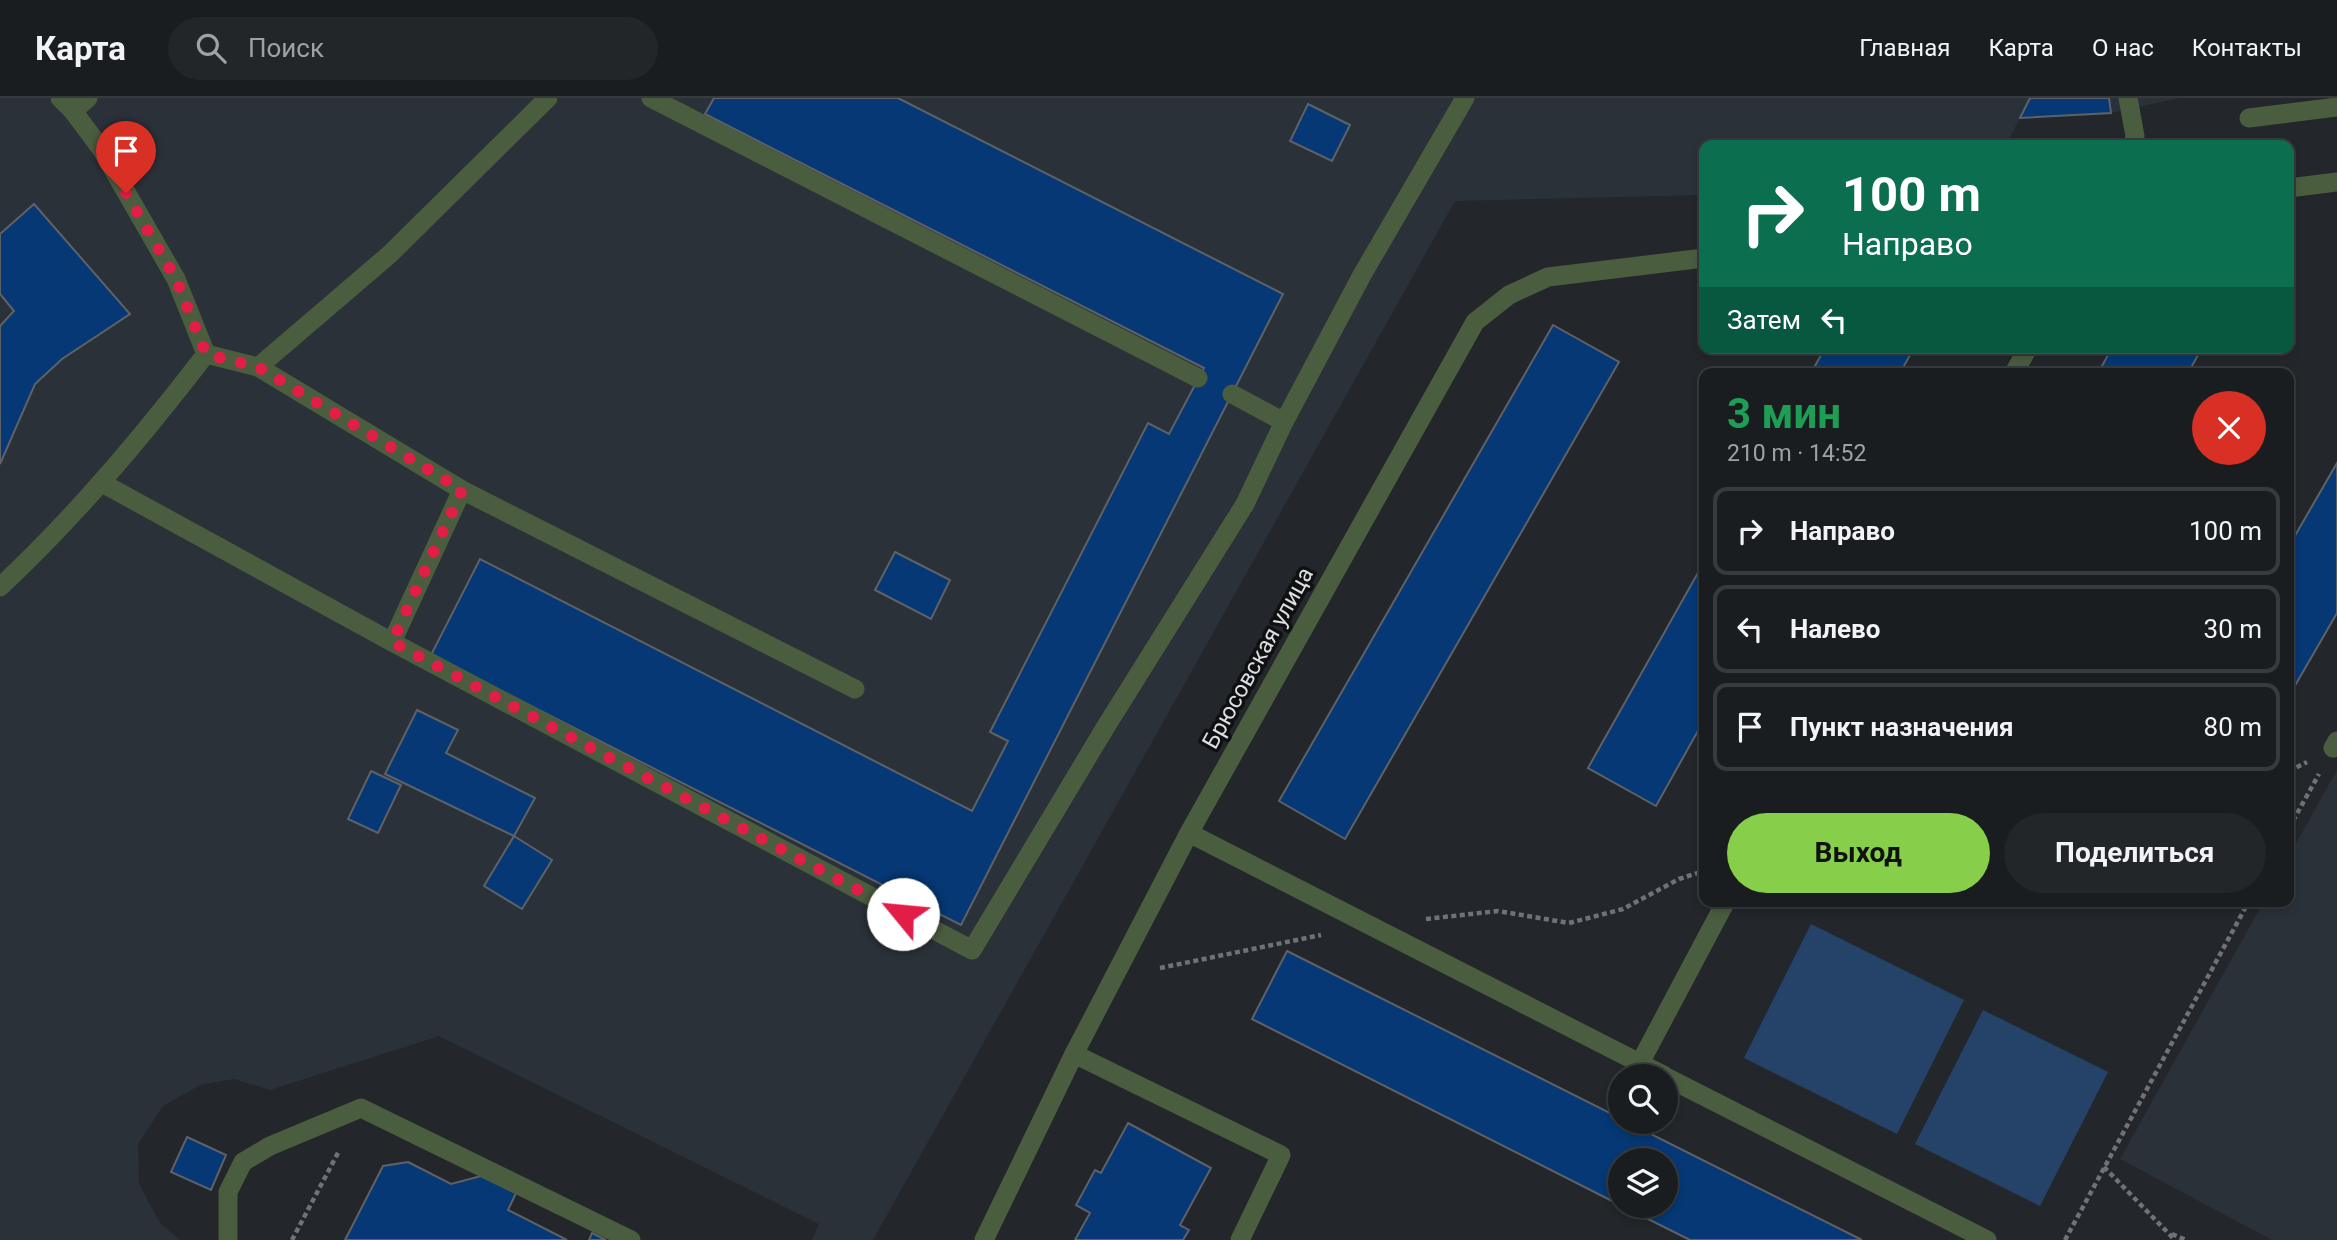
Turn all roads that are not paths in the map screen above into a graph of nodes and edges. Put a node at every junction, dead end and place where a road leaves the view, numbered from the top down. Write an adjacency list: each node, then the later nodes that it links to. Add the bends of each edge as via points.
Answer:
1 (548, 98): 13 (street, via 390,254)
2 (651, 98): 14 (street)
3 (1465, 98): 16 (street, via 1362,275)
4 (2128, 98): 8 (street)
5 (74, 102): 12 (street, via 176,279)
6 (2337, 107): 7 (street)
7 (2249, 118)
8 (2134, 140)
9 (2337, 182): 10 (street)
10 (2294, 187)
11 (1699, 259): 22 (street, Брюсовская улица, via 1548,277 1509,295 1475,322)
12 (206, 354): 13 (street); 17 (street)
13 (258, 367): 18 (street)
14 (1198, 378)
15 (1232, 394): 16 (street)
16 (1284, 422): 20 (street, via 1245,505 972,950)
17 (102, 483): 19 (street); 20 (street)
18 (462, 490): 20 (street); 21 (street)
19 (0, 587)
20 (392, 642)
21 (855, 689)
22 (1189, 833): 24 (street, Брюсовская улица); 25 (street)
23 (1723, 907): 25 (street)
24 (1074, 1054): 29 (street, Брюсовская улица); 30 (street, via 1282,1156)
25 (1640, 1063)
26 (1678, 1082): 31 (street)
27 (228, 1240): 28 (street, via 228,1192 243,1162 361,1108)
28 (631, 1240)
29 (984, 1240)
30 (1240, 1240)
31 (1987, 1240)

